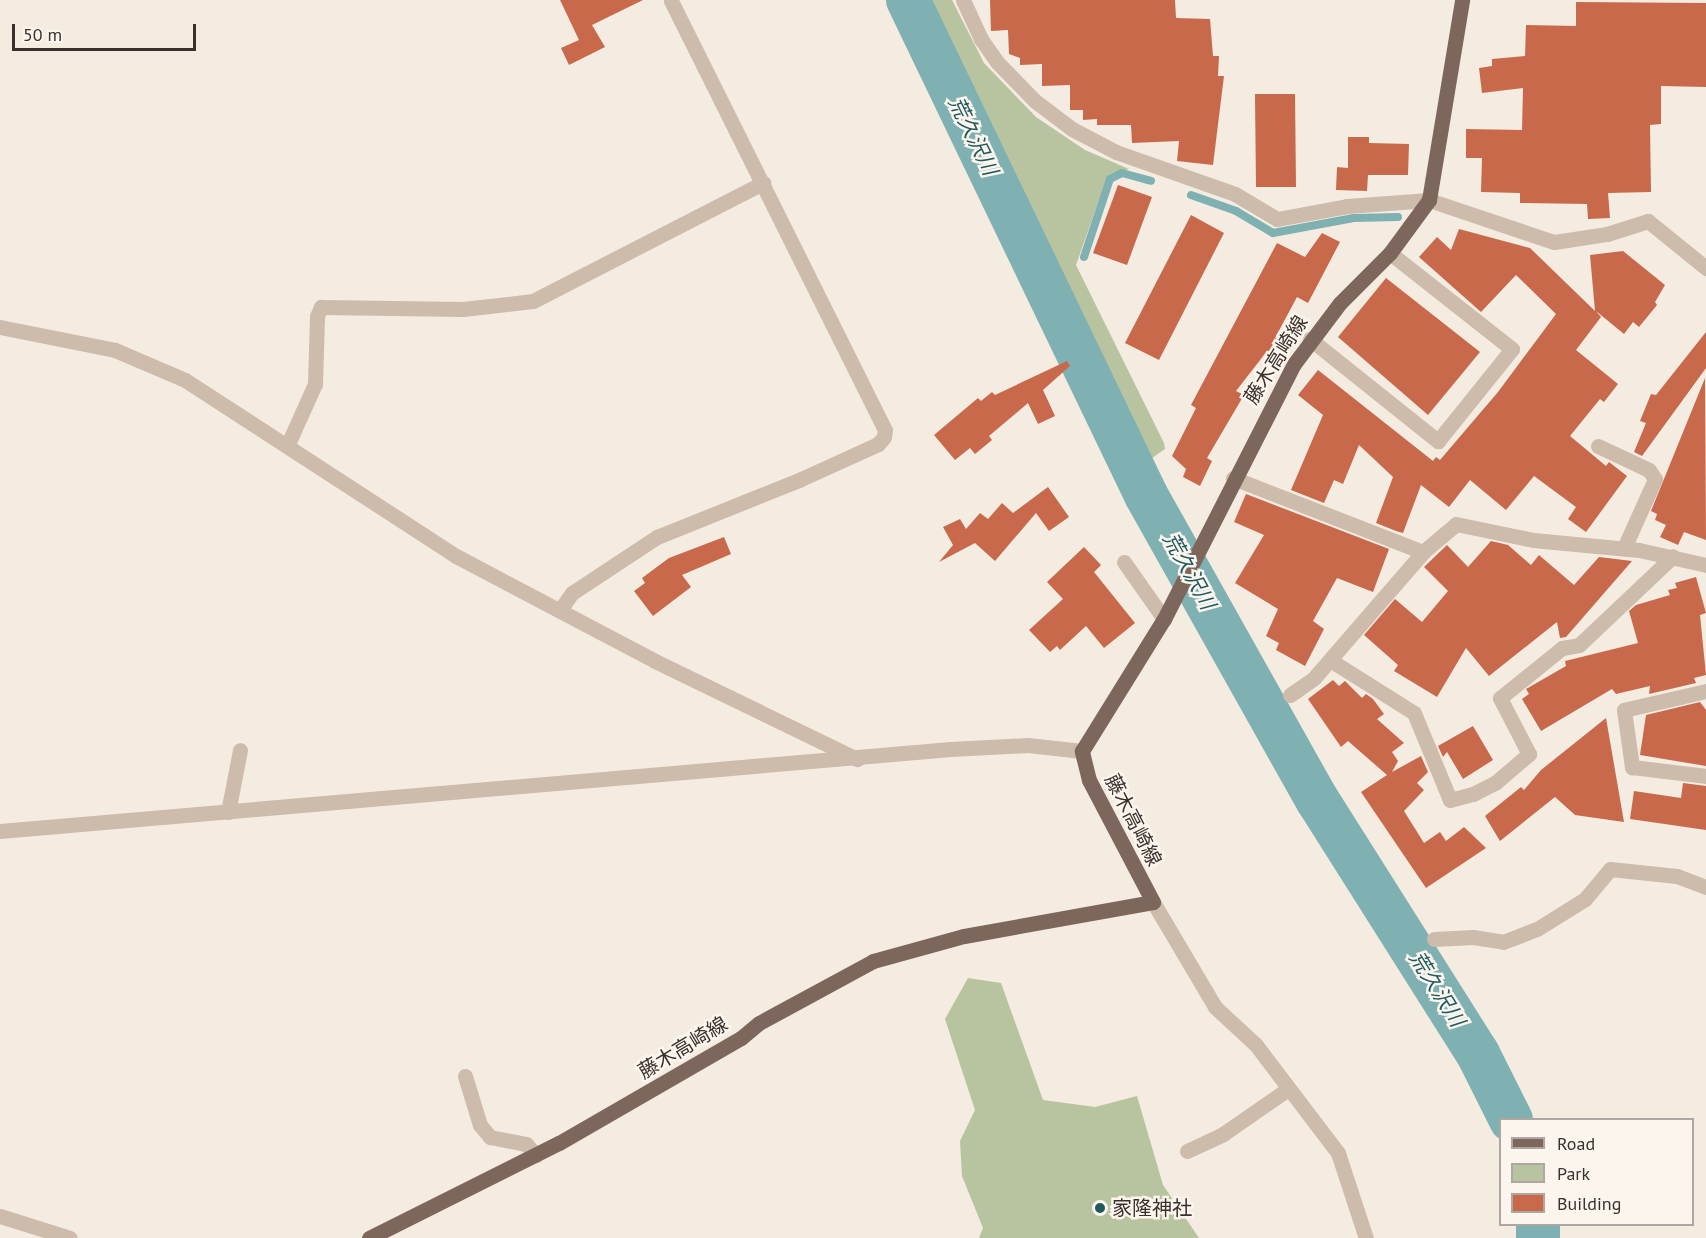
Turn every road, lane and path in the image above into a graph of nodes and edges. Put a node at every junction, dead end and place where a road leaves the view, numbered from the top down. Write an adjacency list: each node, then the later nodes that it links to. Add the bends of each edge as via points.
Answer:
1 (671, 0): 4 (street)
2 (963, 0): 5 (street, via 989,52 1018,86 1072,129 1116,152 1236,194 1277,219 1347,206)
3 (1462, 0): 5 (main road, 藤木高崎線)
4 (763, 183): 10 (street, via 533,302 463,309 321,307 317,316 315,384); 18 (street, via 885,430 884,437 878,444 801,479 657,537 572,593)
5 (1429, 200): 6 (main road, 藤木高崎線); 7 (street, via 1547,242 1607,234 1648,221)
6 (1390, 253): 9 (main road, 藤木高崎線); 9 (street, via 1512,349 1438,441)
7 (1706, 268)
8 (0, 327): 10 (street, via 90,344 148,361)
9 (1310, 339): 12 (main road, 藤木高崎線)
10 (288, 444): 18 (street, via 456,556)
11 (1598, 446): 13 (street, via 1648,470 1655,479)
12 (1233, 478): 14 (street); 19 (main road, 藤木高崎線)
13 (1624, 548): 14 (street, via 1533,540 1456,524); 15 (street)
14 (1423, 552): 20 (street)
15 (1673, 556): 17 (street); 20 (street, via 1579,645 1562,648 1500,698 1529,754 1494,783 1473,794 1450,800 1414,713)
16 (1124, 562): 19 (street)
17 (1706, 565)
18 (560, 610): 25 (street)
19 (1166, 613): 24 (main road, 藤木高崎線)
20 (1330, 660): 22 (street)
21 (1706, 692): 26 (street, via 1624,710 1632,767)
22 (1290, 695)
23 (240, 750): 27 (street)
24 (1082, 751): 25 (street, via 1028,745); 30 (main road, 藤木高崎線, via 1089,780)
25 (857, 759): 27 (street)
26 (1706, 776)
27 (228, 812): 28 (street)
28 (0, 831)
29 (1706, 887): 31 (street, via 1677,876 1610,869 1585,899 1537,929 1503,942 1473,937)
30 (1153, 902): 33 (street, via 1215,1007 1256,1045); 35 (main road, 藤木高崎線, via 964,936 873,961)
31 (1434, 939)
32 (465, 1076): 35 (street, via 480,1125 490,1137 526,1144)
33 (1288, 1089): 34 (street, via 1223,1134); 39 (street, via 1338,1153)
34 (1187, 1152)
35 (536, 1155): 38 (main road, 藤木高崎線)
36 (0, 1216): 37 (street)
37 (70, 1238)
38 (369, 1238)
39 (1366, 1238)

